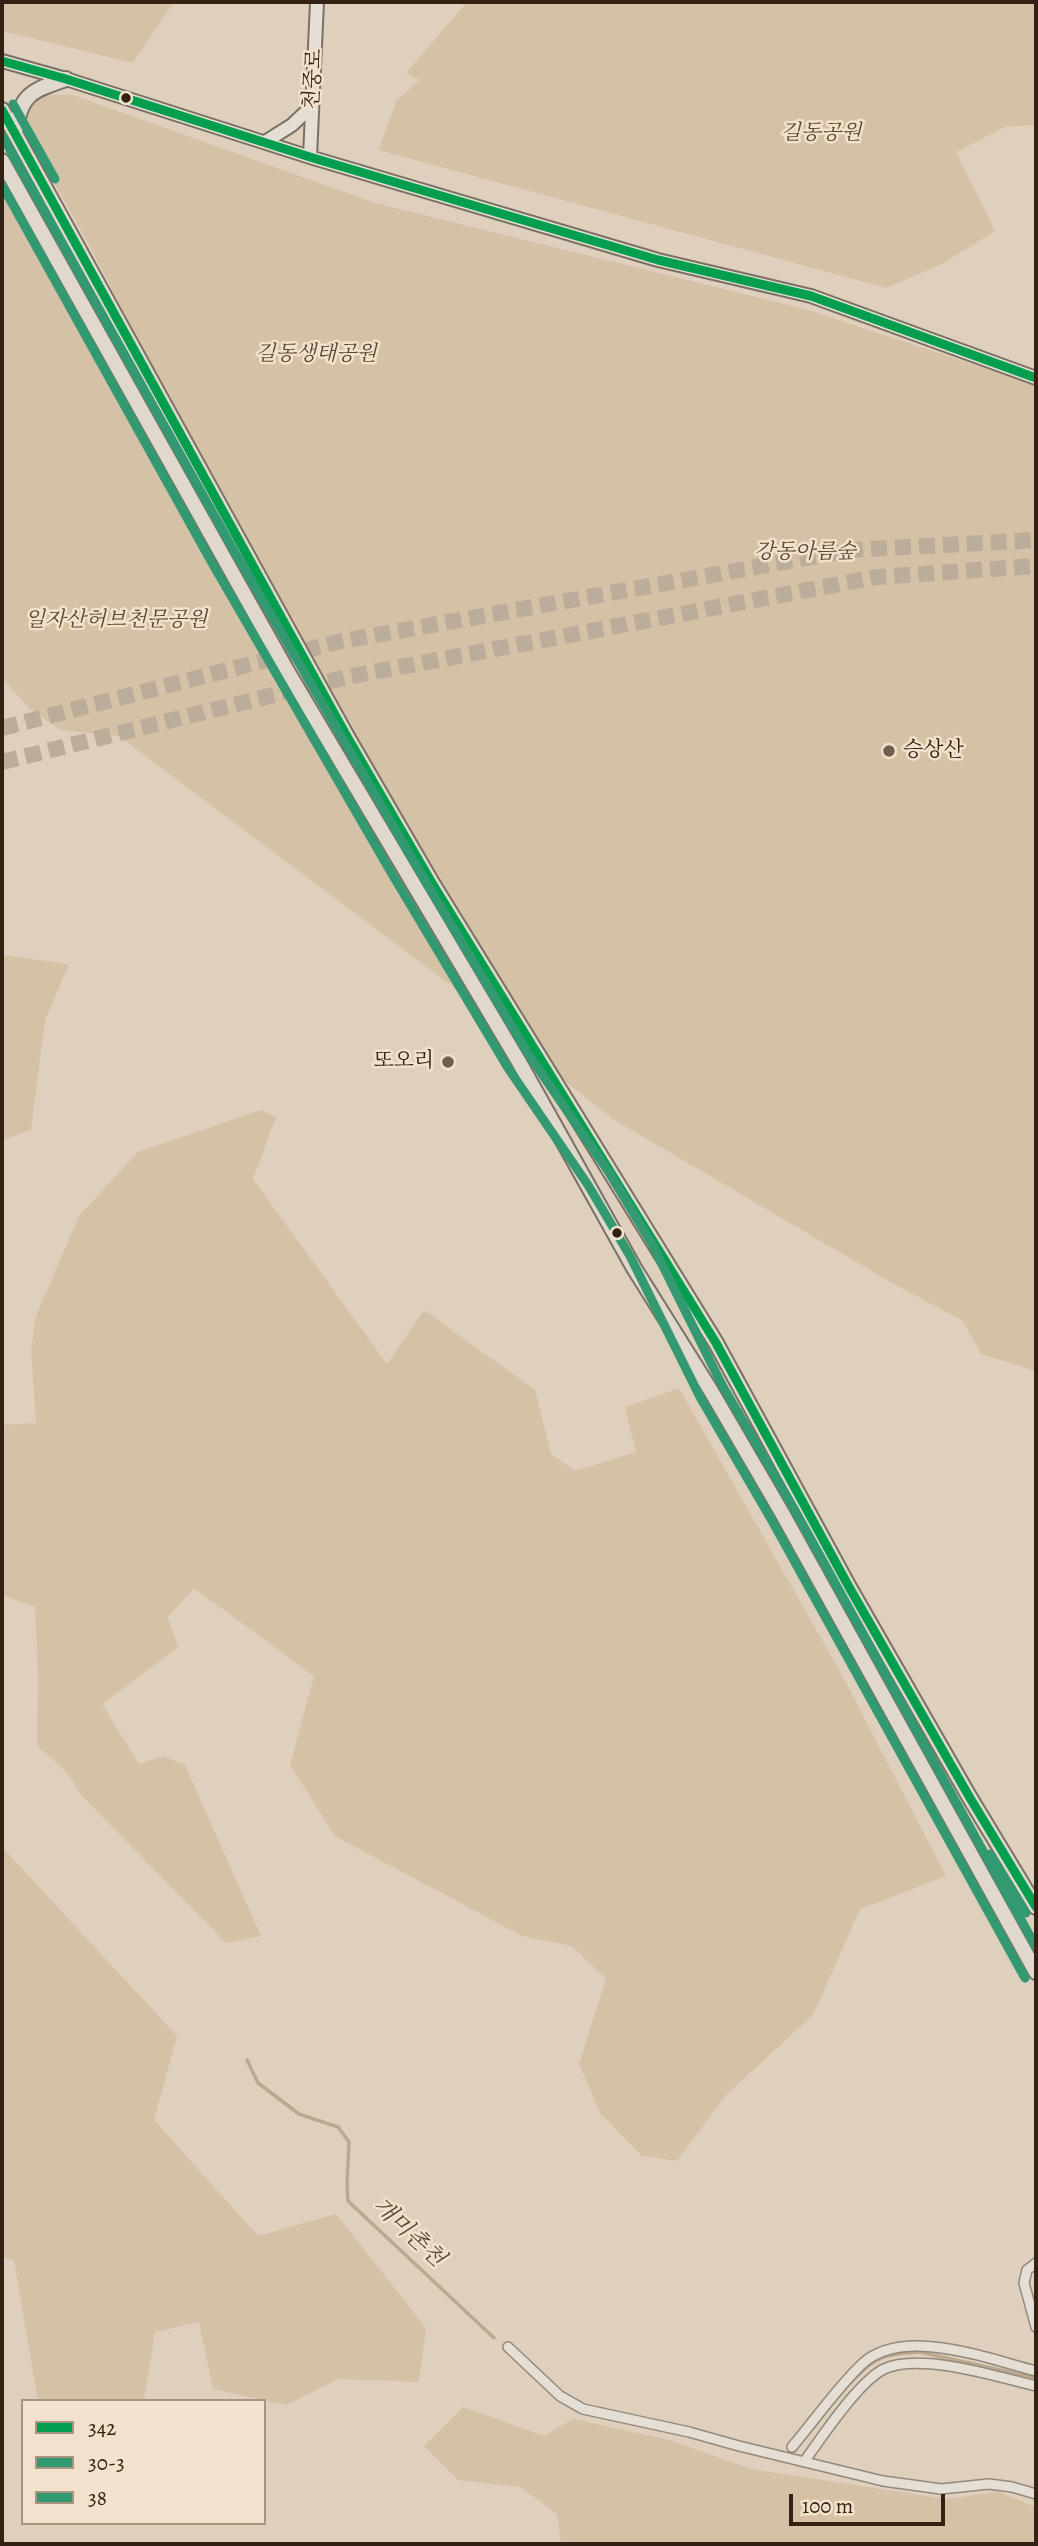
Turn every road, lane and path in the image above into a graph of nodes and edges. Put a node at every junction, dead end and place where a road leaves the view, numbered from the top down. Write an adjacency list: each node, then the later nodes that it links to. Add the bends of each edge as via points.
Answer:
1 (317, 2): 4 (main road, 천중로)
2 (2, 61): 3 (main road)
3 (66, 79): 6 (main road, via 38,88 24,99); 7 (main road)
4 (312, 106): 7 (main road); 8 (main road, 천중로)
5 (2, 110): 6 (main road)
6 (15, 134): 11 (main road, via 351,744 716,1343 849,1587)
7 (265, 142): 8 (main road)
8 (310, 157): 10 (main road, via 657,260 811,296)
9 (2, 161): 12 (main road, via 286,669 782,1513)
10 (1036, 378)
11 (1036, 1907)
12 (1036, 1972)
13 (1036, 2263): 14 (street, via 1027,2270 1024,2283)
14 (1036, 2327)
15 (508, 2347): 19 (street, via 561,2396 583,2409)
16 (1036, 2371): 18 (street, via 919,2344 879,2352 862,2364)
17 (1036, 2386): 19 (street, via 940,2365 883,2370 865,2384)
18 (792, 2447)
19 (804, 2462): 20 (street, via 883,2481 942,2489 989,2484)
20 (1036, 2494)

